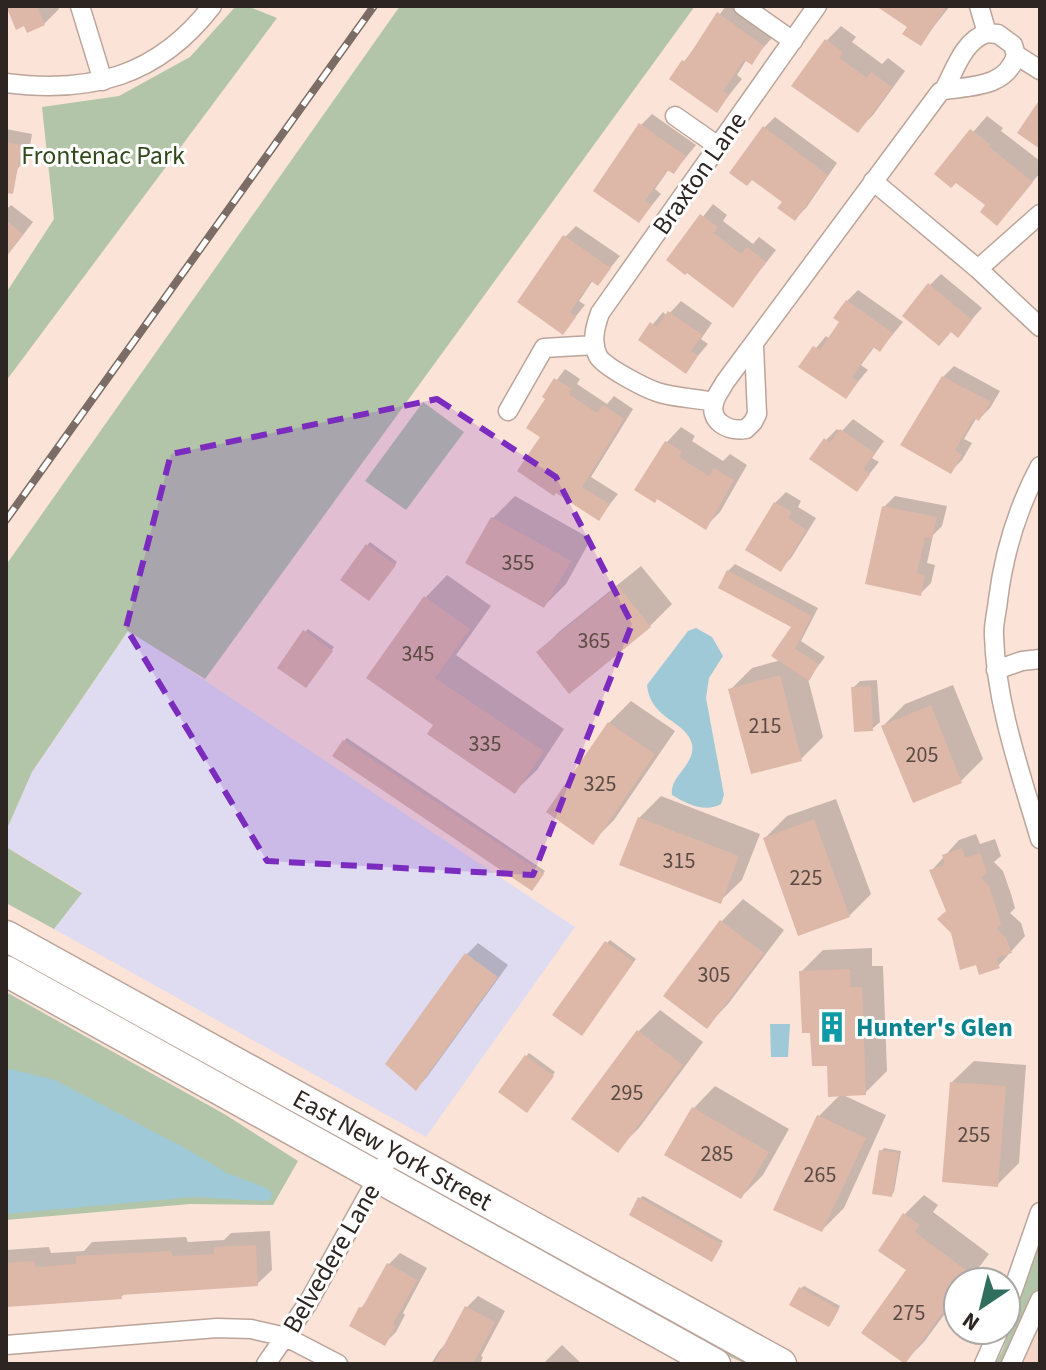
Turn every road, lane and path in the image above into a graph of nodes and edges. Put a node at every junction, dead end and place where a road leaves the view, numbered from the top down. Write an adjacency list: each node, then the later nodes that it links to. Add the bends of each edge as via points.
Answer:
1 (80, 6): 10 (street)
2 (212, 6): 10 (street, via 157,58 132,73)
3 (743, 6): 7 (street)
4 (817, 6): 7 (street, Braxton Lane)
5 (979, 6): 6 (street)
6 (987, 33): 8 (street, via 1006,38); 12 (street, via 971,42)
7 (793, 41): 14 (street, Braxton Lane)
8 (1016, 55): 9 (street); 12 (street, via 997,81)
9 (1040, 70)
10 (103, 81): 11 (street, via 68,87)
11 (6, 83)
12 (944, 90): 15 (street)
13 (675, 116): 14 (street)
14 (718, 146): 19 (street, Braxton Lane, via 600,313)
15 (873, 181): 17 (street); 20 (street)
16 (1040, 214): 17 (street)
17 (978, 269): 18 (street)
18 (1040, 327)
19 (595, 345): 21 (street, via 604,364 658,392); 22 (street, via 544,348)
20 (754, 346): 21 (street); 21 (street, via 753,422 746,429 726,428 718,423)
21 (714, 402)
22 (508, 411)
23 (1040, 466): 25 (street, via 1005,554 994,632)
24 (1040, 659): 25 (street)
25 (996, 670): 26 (street)
26 (1040, 839)
27 (6, 936): 29 (main road, East New York Street)
28 (6, 971): 30 (main road, East New York Street)
29 (393, 1150): 30 (street, Belvedere Lane); 39 (main road, East New York Street)
30 (377, 1177): 34 (street, Belvedere Lane); 38 (main road, East New York Street)
31 (1040, 1212): 32 (street)
32 (1021, 1266)
33 (1040, 1300): 40 (street)
34 (286, 1337): 35 (street, via 217,1328); 36 (street, Belvedere Lane); 37 (street)
35 (6, 1345)
36 (266, 1364)
37 (338, 1364)
38 (715, 1364)
39 (781, 1364)
40 (1011, 1364)

